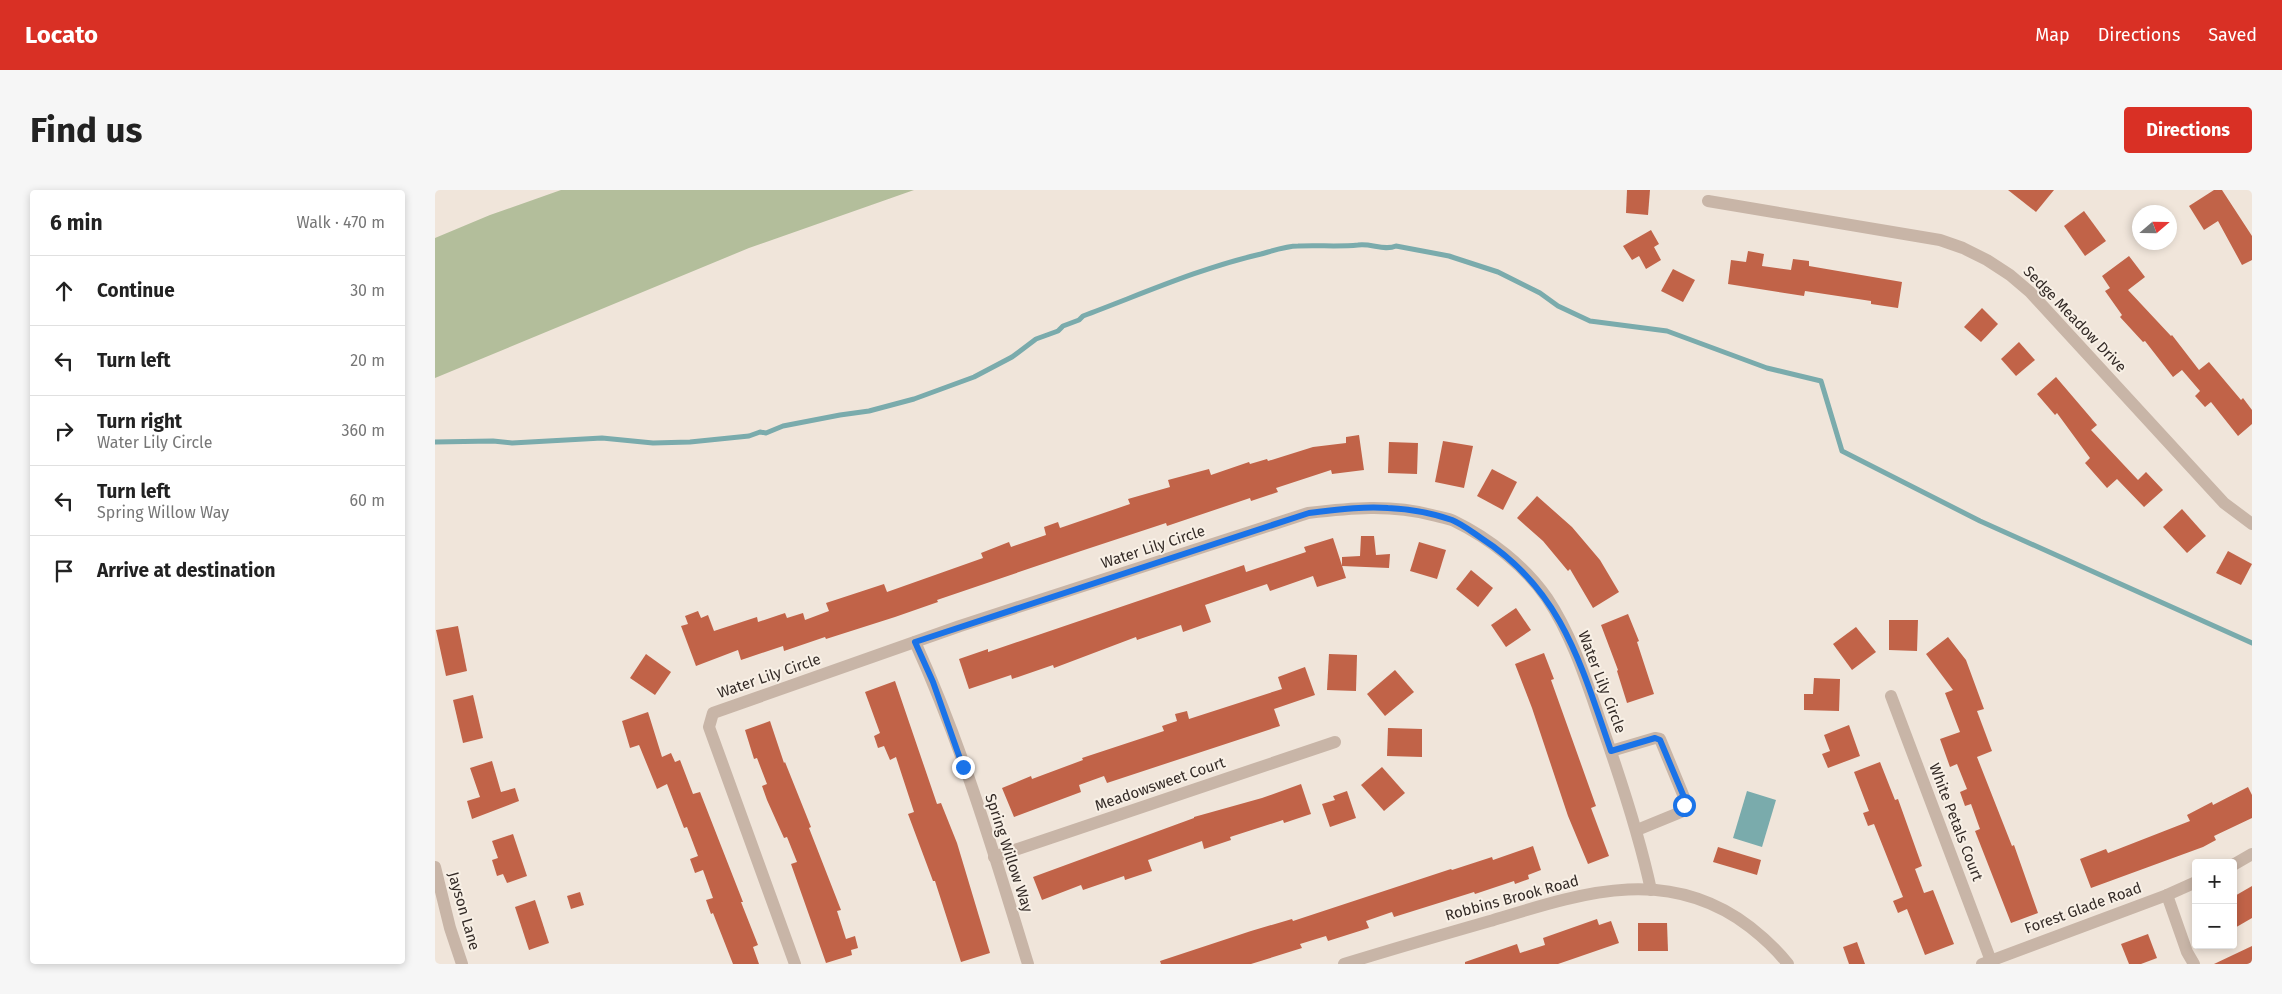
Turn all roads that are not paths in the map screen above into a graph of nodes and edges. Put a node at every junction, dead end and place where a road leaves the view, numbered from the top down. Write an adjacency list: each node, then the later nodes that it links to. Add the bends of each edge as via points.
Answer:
1 (1708, 201): 2 (street, Sedge Meadow Drive, via 1913,234 1955,246 1987,260 2030,292 2224,503)
2 (2252, 524)
3 (915, 642): 6 (street, Water Lily Circle, via 1309,513 1348,508 1389,508 1423,513 1453,521 1496,548 1527,574 1546,598 1565,631); 9 (street, Spring Willow Way, via 933,682); 17 (street, Water Lily Circle, via 713,712 709,727)
4 (1891, 696): 15 (street, White Petals Court)
5 (1335, 742): 9 (street, Meadowsweet Court)
6 (1611, 751): 7 (street, Water Lily Circle); 7 (street, via 1655,738 1660,740 1684,797 1681,812)
7 (1637, 830): 13 (street, Water Lily Circle)
8 (2252, 854): 10 (street)
9 (994, 857): 18 (street, Spring Willow Way)
10 (2237, 863)
11 (435, 867): 16 (street, Jayson Lane)
12 (2192, 884): 14 (street, Forest Glade Road)
13 (1651, 890): 19 (street, Robbins Brook Road, via 1633,888 1576,895); 20 (street, Robbins Brook Road, via 1678,893 1730,914 1764,939)
14 (2167, 895): 15 (street, Forest Glade Road); 21 (street)
15 (1986, 962)
16 (462, 964)
17 (795, 964)
18 (1028, 964)
19 (1345, 964)
20 (1788, 964)
21 (2194, 964)

